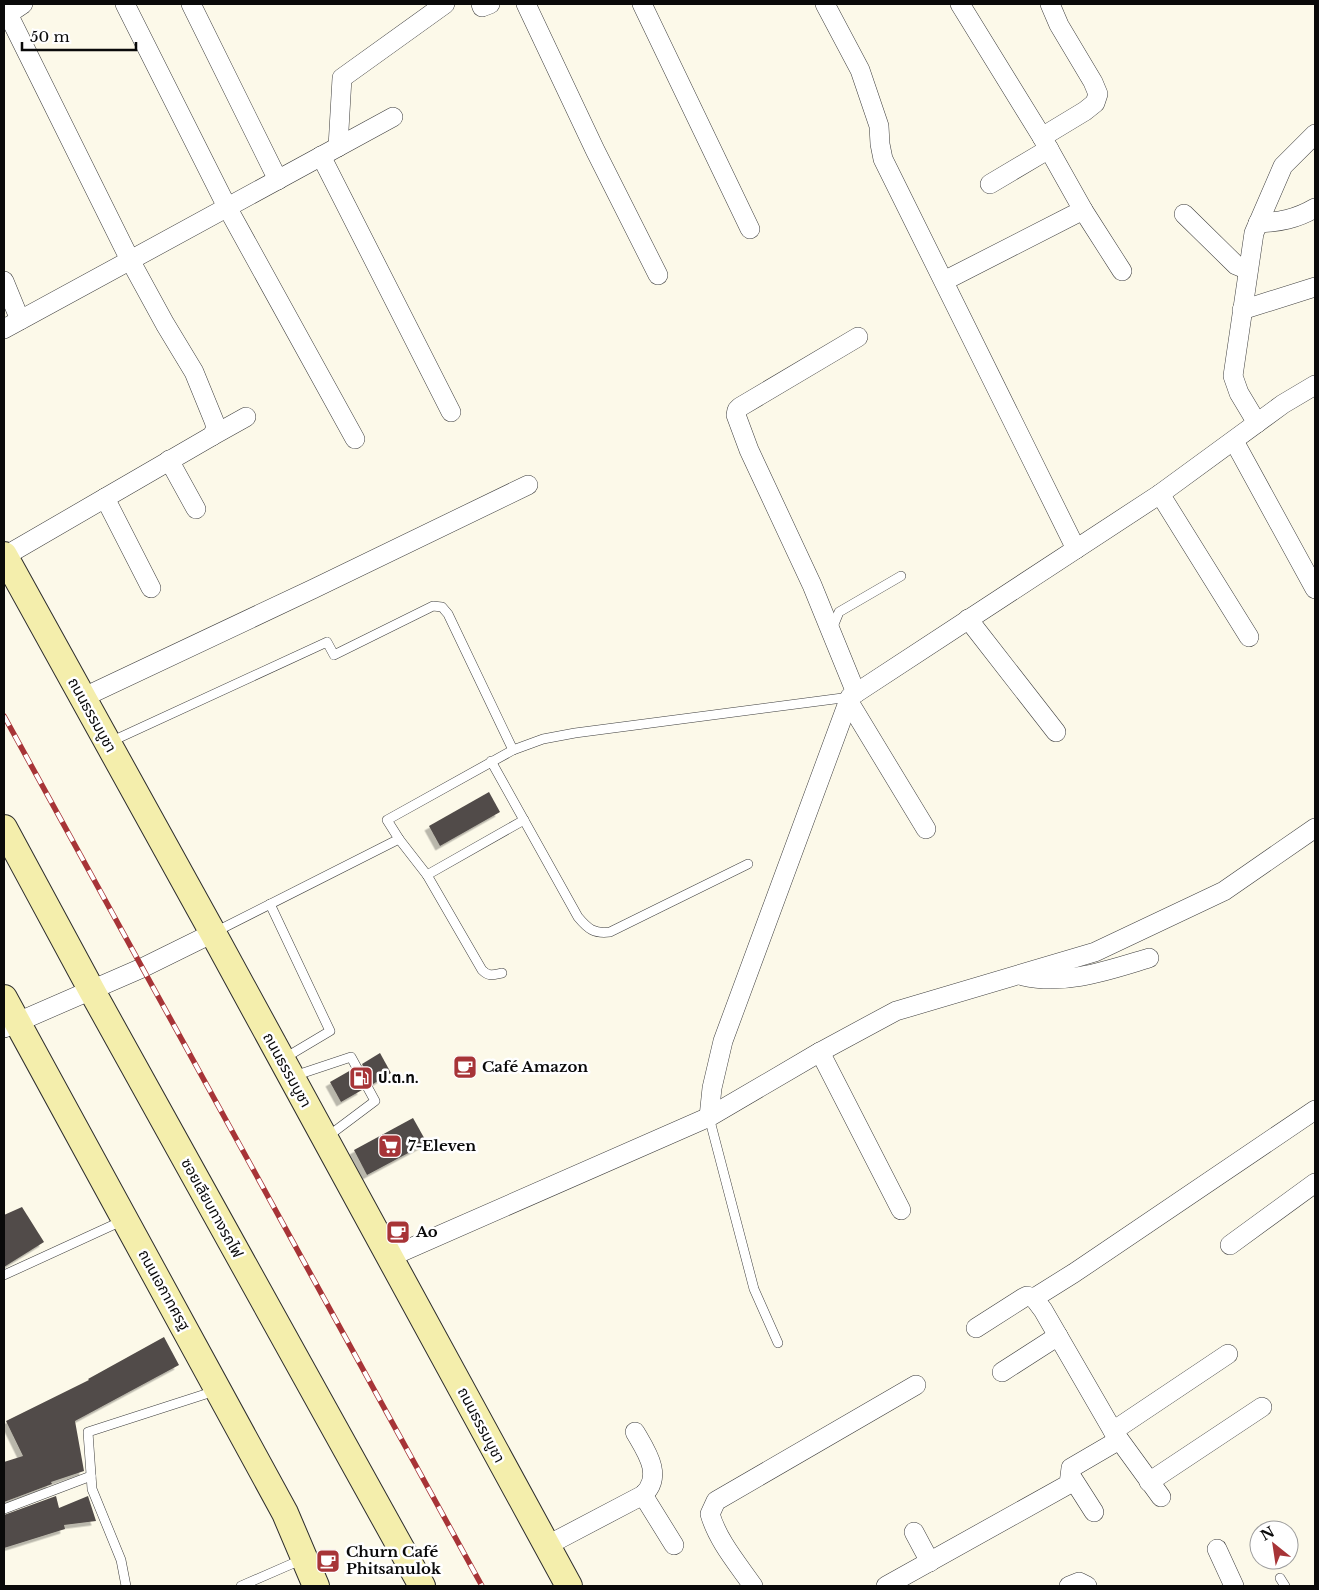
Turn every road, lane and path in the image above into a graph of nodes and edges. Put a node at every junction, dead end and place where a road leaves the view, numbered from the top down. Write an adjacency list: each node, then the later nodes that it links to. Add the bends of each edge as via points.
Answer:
1 (24, 4): 12 (street)
2 (125, 4): 20 (street)
3 (191, 4): 18 (street)
4 (445, 4): 16 (street, via 342,78)
5 (481, 4): 6 (street, via 482,7)
6 (490, 4)
7 (526, 4): 29 (street)
8 (642, 4): 25 (street)
9 (825, 4): 31 (street, via 860,70 879,126 883,159)
10 (960, 4): 15 (street)
11 (1050, 4): 15 (street, via 1098,94 1096,103)
12 (6, 15): 26 (street)
13 (394, 117): 16 (street)
14 (1315, 134): 24 (street, via 1283,166)
15 (1046, 143): 19 (street); 22 (street)
16 (338, 147): 17 (street)
17 (321, 156): 18 (street); 37 (street)
18 (278, 180): 20 (street)
19 (990, 184)
20 (227, 207): 26 (street); 41 (street)
21 (1315, 208): 24 (street, via 1290,220)
22 (1083, 210): 28 (street); 31 (street)
23 (1184, 214): 27 (street, via 1236,265)
24 (1258, 223): 27 (street)
25 (750, 229)
26 (130, 260): 34 (street); 40 (street, via 194,372 216,428)
27 (1248, 270): 33 (street)
28 (1122, 271)
29 (658, 275)
30 (4, 281): 34 (street)
31 (944, 281): 48 (street)
32 (1315, 287): 33 (street)
33 (1242, 310): 39 (street, via 1233,376)
34 (12, 324)
35 (858, 337): 54 (street, via 740,407 736,415)
36 (1315, 385): 39 (street)
37 (451, 412)
38 (246, 417): 40 (street)
39 (1256, 423): 42 (street)
40 (212, 436): 43 (street)
41 (355, 440)
42 (1234, 441): 45 (street); 52 (street)
43 (169, 460): 46 (street); 47 (street)
44 (528, 485): 57 (street)
45 (1160, 494): 48 (street); 55 (street)
46 (105, 498): 49 (street); 51 (street)
47 (196, 509)
48 (1076, 549): 53 (street)
49 (4, 555): 57 (main road, ถนนธรรมบูชา)
50 (901, 576): 54 (lane, via 839,612)
51 (151, 588)
52 (1315, 589)
53 (968, 619): 56 (street); 58 (street)
54 (831, 632): 56 (street)
55 (1249, 637)
56 (852, 697): 60 (lane, via 575,733); 65 (street); 80 (street, via 723,1041)
57 (82, 698): 59 (main road, ถนนธรรมบูชา)
58 (1056, 732)
59 (107, 744): 60 (lane, via 327,642 334,655 433,606 442,607 448,614); 70 (main road, ถนนธรรมบูชา)
60 (513, 750): 61 (lane)
61 (491, 761): 62 (lane); 66 (lane, via 388,820)
62 (524, 820): 67 (lane, via 578,917 594,933 610,932); 68 (lane)
63 (4, 828): 74 (main road, ซอยเลียบทางรถไฟ)
64 (1315, 828): 73 (street, via 1224,891 1095,952)
65 (926, 829)
66 (399, 839): 68 (lane); 69 (lane)
67 (748, 864)
68 (426, 875): 72 (lane, via 482,970 491,976)
69 (270, 904): 70 (lane); 78 (lane, via 330,1031)
70 (213, 933): 74 (street); 78 (main road, ถนนธรรมบูชา)
71 (1149, 958): 73 (street, via 1105,971 1054,980)
72 (502, 973)
73 (1017, 975): 77 (street, via 896,1011)
74 (92, 991): 76 (street); 115 (main road, ซอยเลียบทางรถไฟ)
75 (4, 998): 76 (main road, ถนนเอกาทศรฐ)
76 (10, 1025): 84 (main road, ถนนเอกาทศรฐ)
77 (820, 1052): 80 (street); 83 (street)
78 (287, 1068): 81 (main road, ถนนธรรมบูชา); 81 (lane, via 351,1058 375,1101)
79 (1315, 1110): 88 (street)
80 (709, 1117): 86 (street); 91 (lane, via 754,1289)
81 (325, 1139): 86 (main road, ถนนธรรมบูชา)
82 (1315, 1183): 85 (street)
83 (901, 1210)
84 (125, 1219): 87 (lane); 95 (main road, ถนนเอกาทศรฐ)
85 (1230, 1244)
86 (390, 1257): 108 (main road, ถนนธรรมบูชา)
87 (4, 1275)
88 (1034, 1298): 89 (street, via 1027,1296); 90 (street)
89 (976, 1328)
90 (1058, 1336): 93 (street); 98 (street)
91 (778, 1343)
92 (1228, 1354): 98 (street)
93 (1002, 1372)
94 (916, 1385): 117 (street, via 716,1501 710,1514 712,1523)
95 (219, 1390): 99 (lane, via 88,1432); 110 (main road, ถนนเอกาทศรฐ, via 285,1512)
96 (1262, 1408): 101 (street)
97 (635, 1432): 102 (street, via 653,1470 652,1486)
98 (1116, 1436): 100 (street, via 1071,1468); 101 (street)
99 (91, 1476): 104 (lane); 112 (lane, via 92,1489 121,1560)
100 (1071, 1476): 105 (street); 111 (street, via 1070,1484)
101 (1148, 1482): 103 (street)
102 (643, 1495): 107 (street); 108 (street)
103 (1161, 1497)
104 (4, 1509)
105 (1094, 1512)
106 (914, 1532): 111 (street)
107 (674, 1545)
108 (546, 1546): 116 (main road, ถนนธรรมบูชา)
109 (1216, 1549): 121 (street)
110 (304, 1558): 113 (lane); 114 (main road, ถนนเอกาทศรฐ)
111 (930, 1562): 118 (street)
112 (126, 1586)
113 (241, 1586)
114 (316, 1586)
115 (422, 1586)
116 (569, 1586)
117 (752, 1586)
118 (886, 1586)
119 (1069, 1586): 120 (street, via 1079,1582)
120 (1087, 1586)
121 (1234, 1586)

